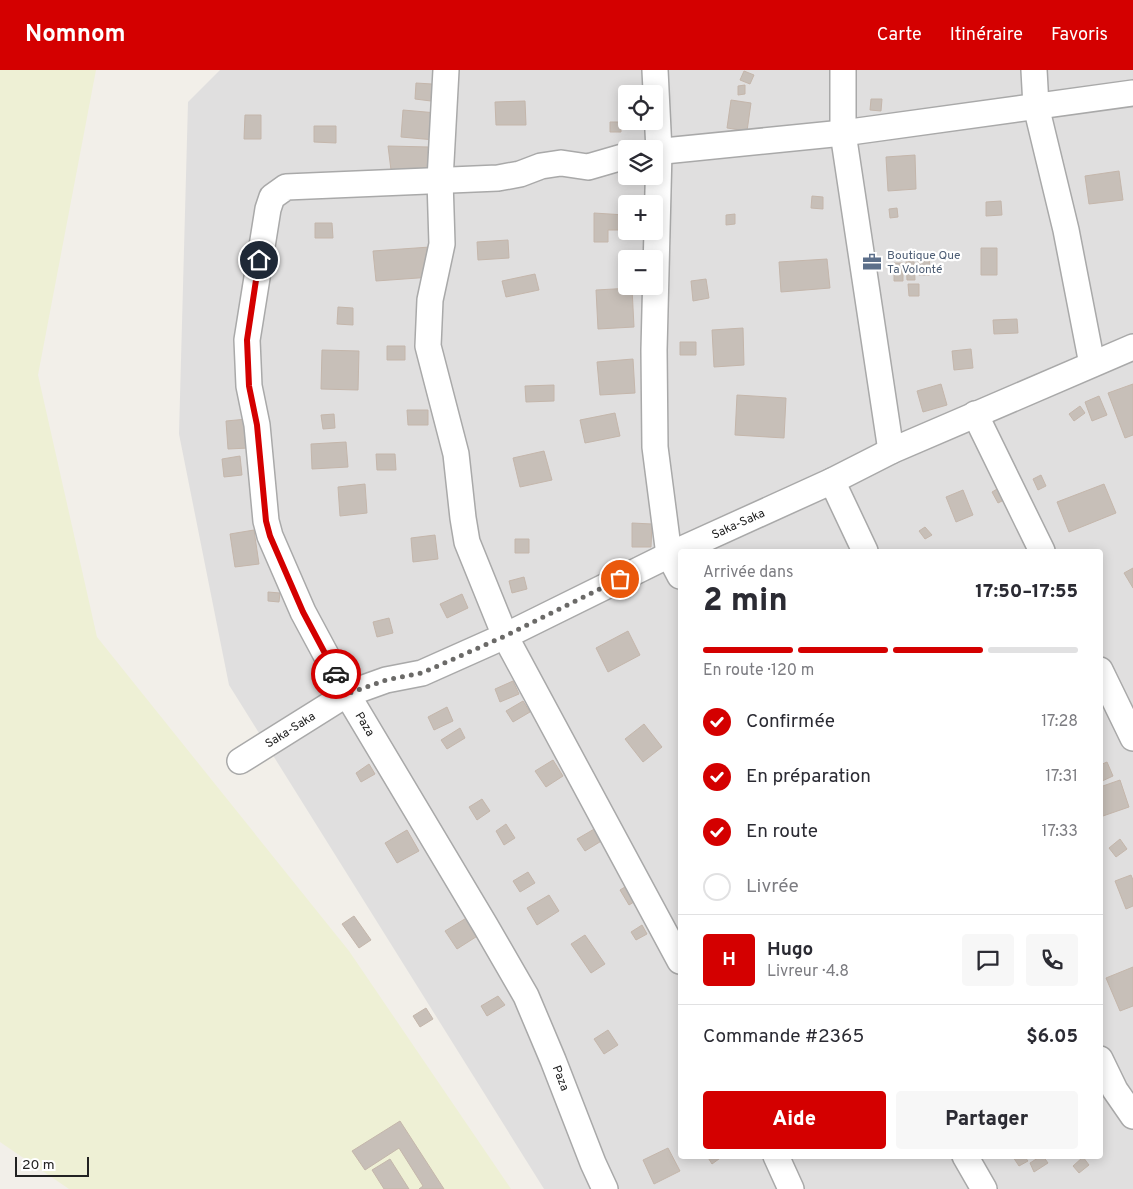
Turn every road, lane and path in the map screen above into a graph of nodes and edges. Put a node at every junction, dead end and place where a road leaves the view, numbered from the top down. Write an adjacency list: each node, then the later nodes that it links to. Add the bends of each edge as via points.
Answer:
1 (446, 70): 11 (street)
2 (656, 70): 8 (street)
3 (843, 70): 7 (street)
4 (1034, 70): 6 (street)
5 (1133, 93): 6 (street)
6 (1036, 106): 7 (street); 14 (street, via 1066,230)
7 (843, 133): 9 (street); 16 (street)
8 (656, 140)
9 (663, 150)
10 (618, 158): 11 (street, via 588,167 561,163 541,166 498,178)
11 (440, 180): 22 (street, via 442,244 430,300 428,346 456,454 468,542); 24 (street, Paza, via 286,187 272,197 268,209 247,340 249,386 257,425 266,521 303,612)
12 (656, 185): 21 (street, via 655,447)
13 (1132, 350): 14 (street, Saka-Saka)
14 (1092, 364): 15 (street, Saka-Saka)
15 (975, 414): 16 (street, Saka-Saka); 20 (street)
16 (891, 451): 17 (street, Saka-Saka)
17 (832, 481): 18 (street, Saka-Saka); 19 (street)
18 (706, 549)
19 (864, 549)
20 (1041, 549)
21 (674, 566): 22 (street, Saka-Saka)
22 (505, 636): 24 (street, Saka-Saka, via 422,673 386,680); 27 (street)
23 (1103, 676): 25 (street)
24 (347, 694): 26 (street, Saka-Saka); 32 (street, Paza, via 526,996)
25 (1133, 738)
26 (240, 761)
27 (678, 957)
28 (1103, 1065): 29 (street)
29 (1133, 1116)
30 (777, 1159): 33 (street)
31 (967, 1159): 34 (street)
32 (605, 1189)
33 (791, 1189)
34 (984, 1189)

